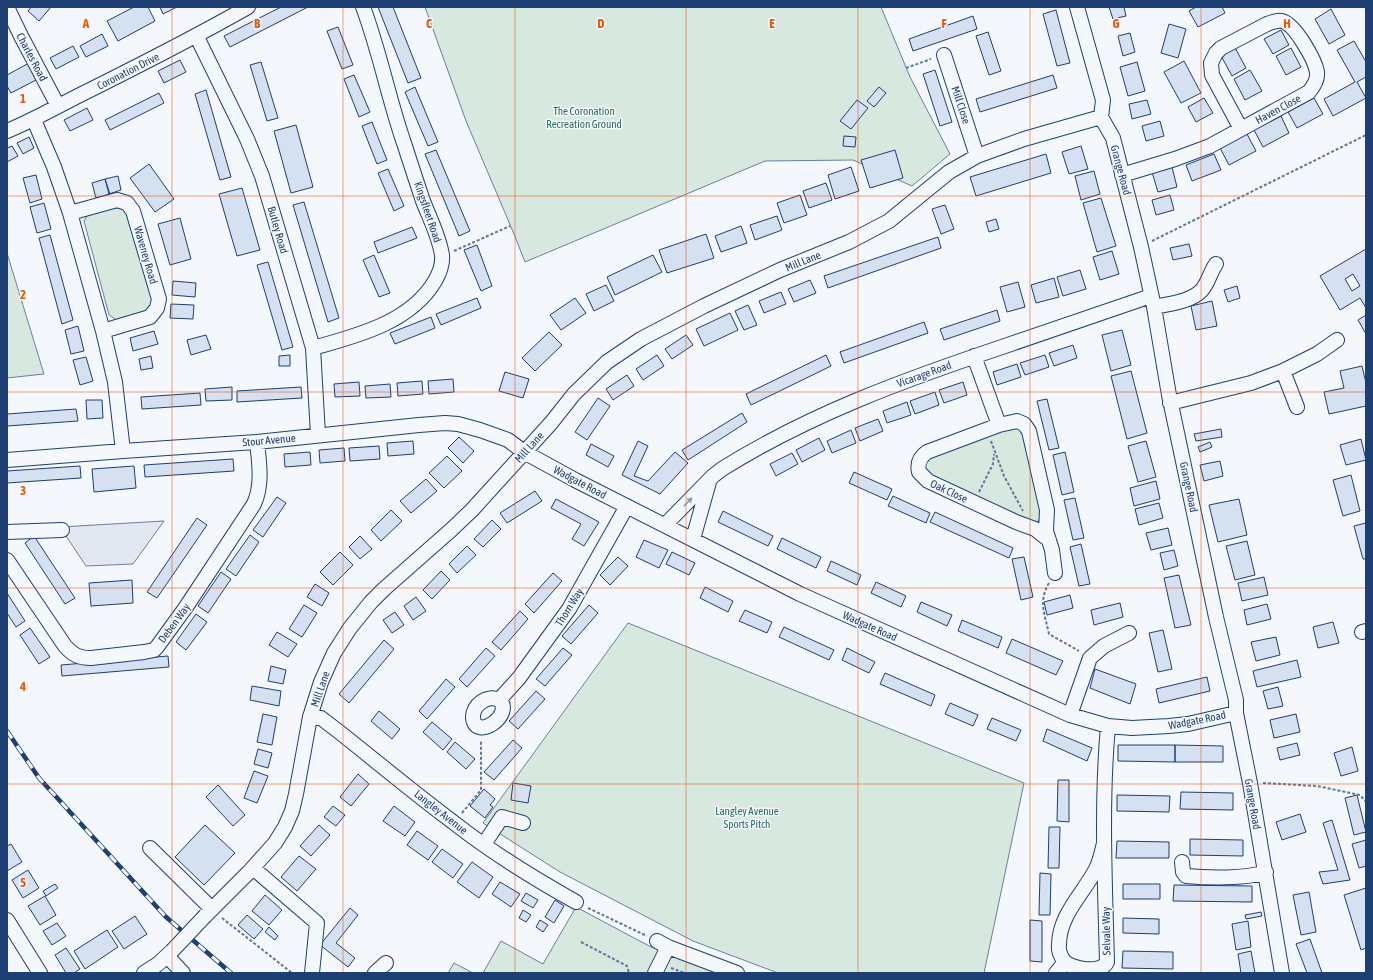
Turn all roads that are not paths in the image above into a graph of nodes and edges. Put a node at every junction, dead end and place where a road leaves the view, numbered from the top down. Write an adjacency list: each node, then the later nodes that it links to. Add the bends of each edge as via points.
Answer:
1 (7, 7): 7 (street, Charles Road)
2 (248, 7): 5 (street, Coronation Drive)
3 (363, 7): 19 (street, Kingsfleet Road, via 403,141 437,234 442,256 441,267 431,287 407,310 370,330)
4 (1077, 7): 8 (street, via 1103,100)
5 (197, 36): 7 (street, Coronation Drive); 19 (street, Butley Road, via 262,176)
6 (944, 55): 12 (street, Mill Close)
7 (58, 106): 9 (street, Coronation Drive)
8 (1101, 117): 12 (street, Mill Lane, via 1024,139); 13 (street, Grange Road, via 1113,138)
9 (34, 120): 11 (street, Coronation Drive); 14 (street)
10 (1242, 129): 10 (street, Haven Close, via 1309,92 1315,83 1317,72 1312,59 1299,34 1284,21 1267,24 1221,48 1211,63 1212,75); 13 (street, Haven Close, via 1194,153)
11 (7, 131)
12 (977, 156): 28 (street, Mill Lane, via 949,172 889,221 849,242 730,293 641,339 607,362 574,394)
13 (1122, 175): 16 (street, Grange Road)
14 (70, 213): 17 (street); 17 (street, Waveney Road, via 117,200 130,205 137,220 159,299 157,308 150,317)
15 (1216, 264): 16 (street, Vicarage Road, via 1202,290 1197,294 1184,300)
16 (1152, 302): 20 (street, Vicarage Road); 22 (street, Grange Road)
17 (102, 331): 27 (street, via 115,382)
18 (1337, 340): 21 (street, via 1318,354)
19 (313, 348): 25 (street, Butley Road)
20 (974, 356): 24 (street); 30 (street, Vicarage Road, via 893,385 812,419 728,466)
21 (1283, 371): 22 (street, via 1251,383); 23 (street)
22 (1170, 403): 41 (street, Grange Road, via 1236,700)
23 (1297, 407)
24 (993, 427): 36 (street, Oak Close, via 1017,421 1024,424 1028,431 1047,510 1046,531); 36 (street, Oak Close, via 927,452 919,463 919,472 928,481 1041,532)
25 (318, 435): 26 (street, Stour Avenue); 28 (street, Stour Avenue, via 445,423 458,424 508,440)
26 (257, 442): 27 (street, Stour Avenue); 37 (street, Deben Way, via 259,483 254,504 182,613 154,650 91,658 72,654)
27 (123, 450): 29 (street, Stour Avenue)
28 (524, 452): 31 (street, Wadgate Road); 43 (street, Mill Lane, via 464,518 384,589 359,616 329,663)
29 (7, 460)
30 (710, 480): 32 (street, Vicarage Road, one-way to 30); 35 (street)
31 (627, 506): 32 (street, Wadgate Road); 40 (street, Thorn Way, via 569,609 519,678)
32 (665, 525): 35 (street, Wadgate Road)
33 (62, 530): 34 (street)
34 (7, 532)
35 (693, 539): 42 (street, Wadgate Road, via 800,594)
36 (1049, 540): 38 (street, Oak Close)
37 (7, 560)
38 (1055, 573)
39 (1129, 633): 42 (street, via 1104,646 1090,658)
40 (499, 700): 40 (street, via 502,704 501,714 489,727 478,725 474,720 475,709 486,699)
41 (1236, 713): 44 (street, Wadgate Road, via 1169,726); 51 (street, Grange Road)
42 (1070, 715): 44 (street, Wadgate Road)
43 (310, 717): 47 (street, Langley Avenue, via 321,718 453,823); 50 (street, Mill Lane, via 290,816 278,838)
44 (1108, 726): 46 (street, Selvale Way)
45 (523, 823): 47 (street, via 502,817)
46 (1104, 843): 56 (street, Selvale Way, via 1097,868 1074,902 1063,925 1058,946); 56 (street, Selvale Way, via 1107,962 1093,969 1079,968)
47 (484, 844): 52 (street, Langley Avenue)
48 (150, 848): 53 (street)
49 (1182, 862): 51 (street, via 1186,876 1257,875)
50 (253, 868): 53 (street, Mill Lane); 60 (street, via 317,923)
51 (1266, 872): 64 (street, Grange Road)
52 (576, 902)
53 (209, 913): 55 (street, Mill Lane, bridge)
54 (7, 920): 57 (street)
55 (170, 954): 58 (street, Mill Lane); 59 (street)
56 (1065, 962): 63 (street)
57 (40, 973)
58 (144, 973)
59 (183, 973)
60 (312, 973)
61 (655, 973): 62 (street, via 662,944)
62 (737, 973)
63 (1056, 973)
64 (1282, 973)

